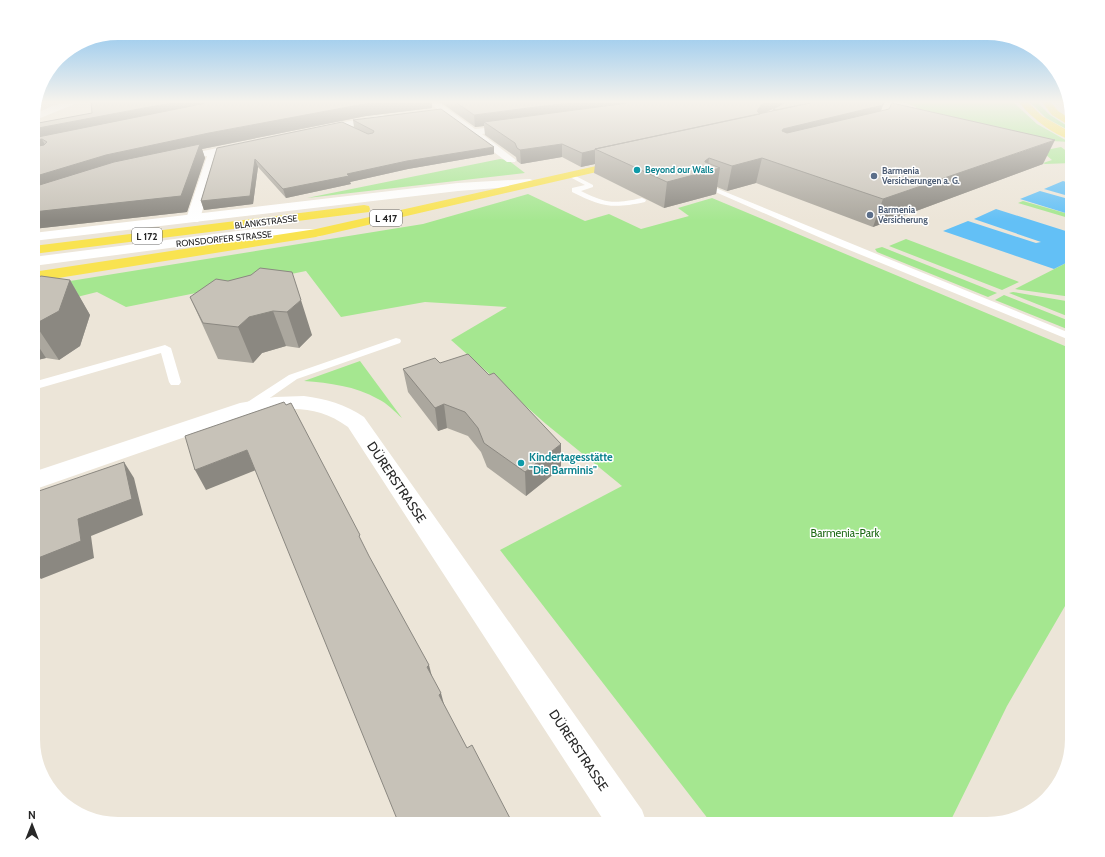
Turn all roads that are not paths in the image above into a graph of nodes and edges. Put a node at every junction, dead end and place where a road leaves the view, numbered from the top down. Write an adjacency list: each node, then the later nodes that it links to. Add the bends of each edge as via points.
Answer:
1 (485, 141): 4 (street)
2 (253, 144): 3 (street)
3 (214, 151): 6 (street); 12 (street)
4 (511, 160)
5 (631, 161): 7 (main road, RONSDORFER STRASSE / L 417)
6 (162, 162)
7 (570, 175): 8 (main road, RONSDORFER STRASSE / L 417); 11 (lane, via 591,186 575,190 598,202 618,205)
8 (530, 183): 10 (street, RONSDORFER STRASSE / L 417); 10 (main road, RONSDORFER STRASSE / L 417, via 498,190)
9 (706, 186): 18 (lane)
10 (459, 194): 12 (street, RONSDORFER STRASSE / L 417); 13 (main road, RONSDORFER STRASSE / L 417); 15 (main road, BLANKSTRASSE / L 172, via 396,205)
11 (642, 200)
12 (193, 219): 14 (street, RONSDORFER STRASSE / L 417)
13 (316, 232): 16 (street, RONSDORFER STRASSE / L 417, via 253,234); 17 (main road, BLANKSTRASSE / L 172)
14 (40, 236)
15 (40, 249)
16 (40, 261)
17 (40, 276)
18 (1065, 335)
19 (396, 341): 22 (lane, via 293,377)
20 (175, 382): 21 (lane, via 165,348)
21 (40, 384)
22 (247, 408): 23 (street, DÜRERSTRASSE); 24 (street, DÜRERSTRASSE, via 283,402 308,403 336,409 356,422)
23 (40, 479)
24 (623, 817)

